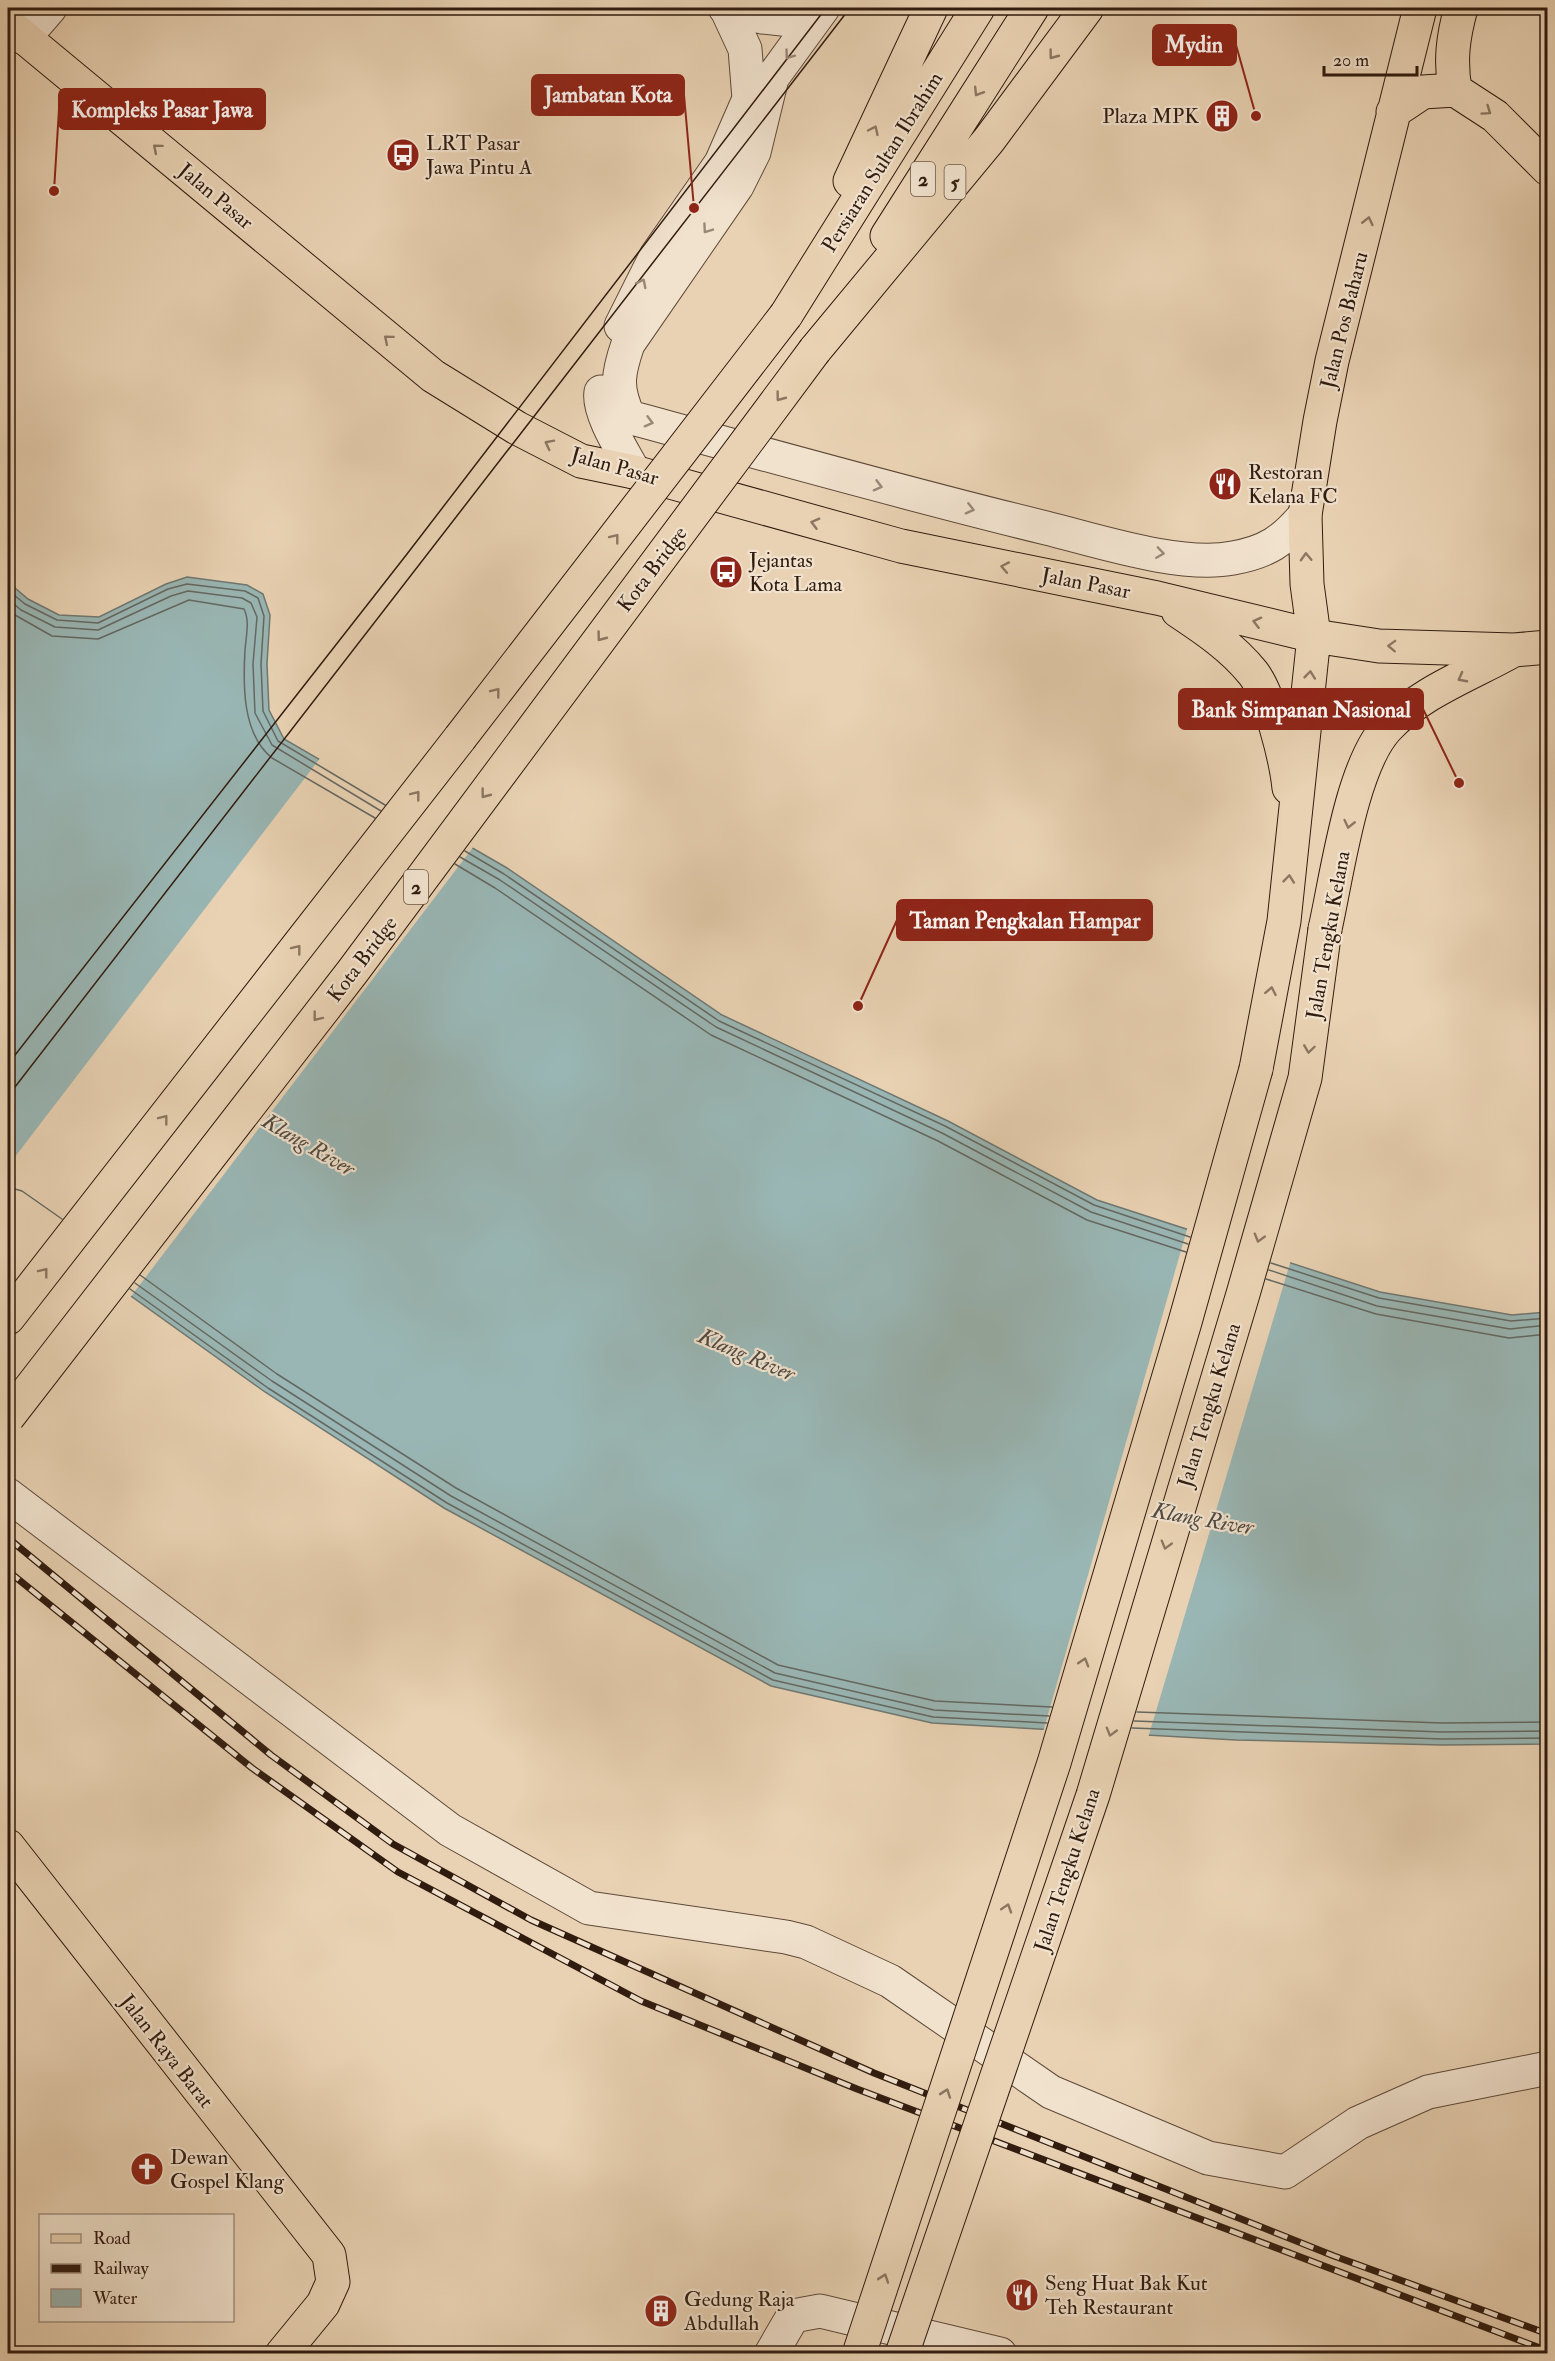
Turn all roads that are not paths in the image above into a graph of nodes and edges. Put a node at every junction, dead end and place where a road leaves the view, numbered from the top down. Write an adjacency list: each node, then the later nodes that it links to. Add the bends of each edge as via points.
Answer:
1 (50, 8): 10 (street)
2 (726, 8): 3 (street, via 791,20); 16 (street, one-way to 2, via 600,398 605,365 656,256 721,163 749,99 745,49)
3 (823, 8): 17 (street, one-way to 17, via 772,78 754,152 737,186 628,344 618,372 621,400 629,417 913,495 1144,551 1200,559 1232,558 1286,538)
4 (931, 8): 14 (main road, one-way to 4)
5 (978, 8): 14 (main road, Persiaran Sultan Ibrahim / 2)
6 (1032, 8): 15 (main road, Persiaran Sultan Ibrahim / 2, one-way to 15)
7 (1087, 8): 15 (main road, 5, one-way to 15, via 989,140)
8 (1420, 8): 12 (main road, Jalan Pos Baharu)
9 (1461, 8): 11 (main road, via 1452,42)
10 (16, 31): 16 (main road, Jalan Pasar, one-way to 10, via 581,461 517,428 433,376)
11 (1455, 90): 12 (main road, via 1423,92); 13 (main road, one-way to 13, via 1495,116)
12 (1393, 112): 17 (main road, Jalan Pos Baharu, one-way to 12, via 1332,362)
13 (1548, 169)
14 (786, 315): 23 (main road, 2, one-way to 14, bridge)
15 (815, 350): 24 (main road, Kota Bridge / 2, one-way to 24, bridge, via 353,971)
16 (634, 472): 18 (main road, Jalan Pasar, one-way to 16, via 902,546)
17 (1305, 515): 19 (main road, Jalan Pos Baharu, one-way to 17, via 1307,584)
18 (1157, 598): 19 (main road, Jalan Pasar, one-way to 18); 22 (main road, via 1213,634 1254,675 1276,732 1288,784)
19 (1314, 636): 21 (main road, Jalan Pasar, one-way to 19, via 1380,646); 22 (main road, one-way to 19)
20 (1548, 647): 21 (main road, Jalan Pasar)
21 (1514, 650): 32 (main road, Jalan Tengku Kelana, one-way to 32, bridge, via 1428,697 1386,729 1368,758 1353,804 1325,929 1305,1078 1243,1294 1093,1795)
22 (1293, 837): 31 (main road, one-way to 22, bridge, via 1054,1763 1182,1334 1256,1070 1284,921)
23 (8, 1318)
24 (8, 1417)
25 (8, 1495): 27 (street, via 450,1830 589,1908 806,1942 890,1981 1051,2092 1208,2158 1285,2172 1358,2123 1428,2092)
26 (8, 1846): 29 (main road, Jalan Raya Barat, via 329,2255 333,2282 323,2304)
27 (1548, 2068)
28 (992, 2352): 30 (street, via 820,2311 793,2316)
29 (282, 2354)
30 (771, 2354)
31 (859, 2354)
32 (902, 2354)

